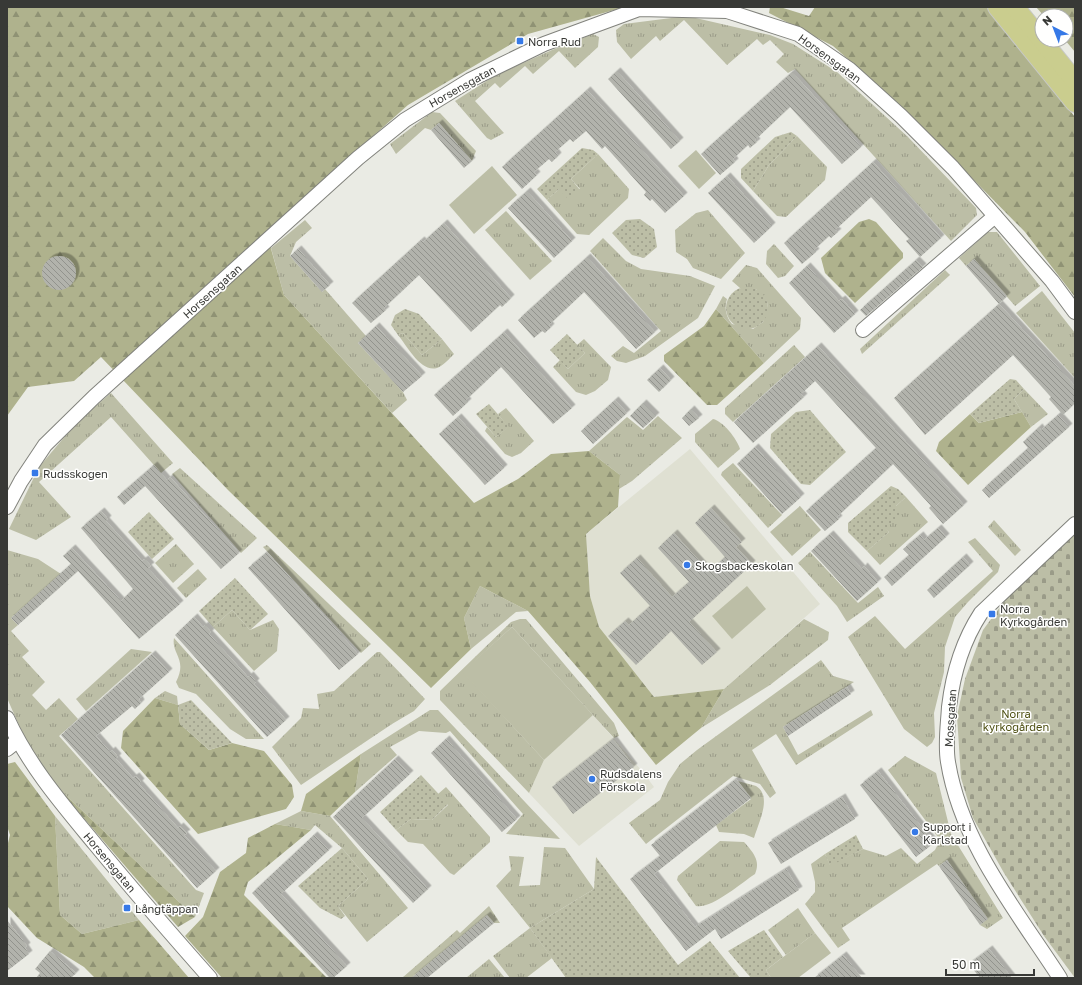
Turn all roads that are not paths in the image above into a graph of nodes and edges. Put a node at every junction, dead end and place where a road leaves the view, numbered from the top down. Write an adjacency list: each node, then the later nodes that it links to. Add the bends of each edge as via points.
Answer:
1 (997, 7): 4 (main road)
2 (1015, 7): 3 (main road)
3 (1075, 81)
4 (1075, 103)
5 (995, 216): 6 (street, Horsensgatan); 7 (street); 8 (street, Horsensgatan, via 902,116 849,69 798,34 727,11 639,9 544,44 470,80 405,120 358,158 94,396 45,445)
6 (1075, 312)
7 (863, 330)
8 (7, 507)
9 (1075, 524): 13 (street, Mossgatan, via 981,614 969,632 954,678 947,732 948,761 960,812 976,848)
10 (7, 718): 11 (street, Horsensgatan)
11 (12, 745): 12 (street, Horsensgatan)
12 (210, 978)
13 (1060, 978)

